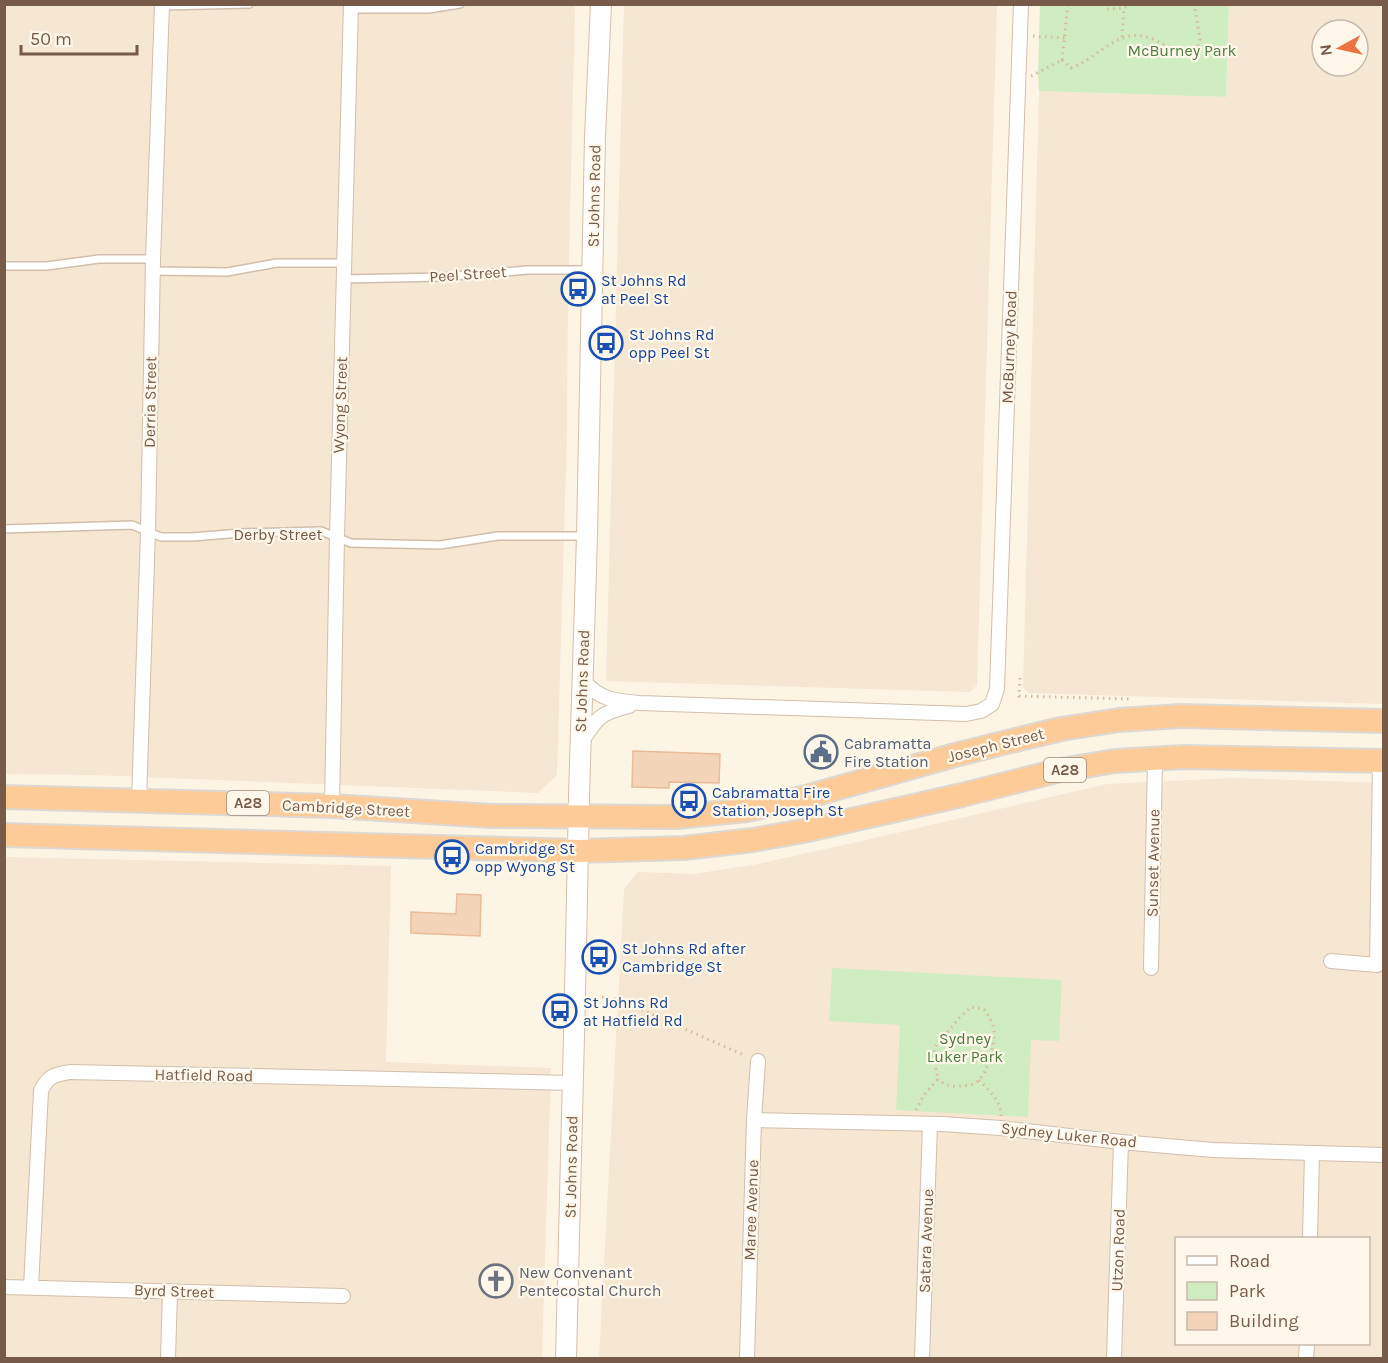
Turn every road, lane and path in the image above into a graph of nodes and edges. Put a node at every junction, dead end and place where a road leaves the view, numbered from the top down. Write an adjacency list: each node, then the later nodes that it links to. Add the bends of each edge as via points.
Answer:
1 (249, 4): 9 (lane)
2 (460, 4): 10 (lane, via 429,9)
3 (601, 4): 20 (main road, St Johns Road)
4 (1021, 4): 12 (street, McBurney Road)
5 (1068, 4): 13 (path)
6 (1104, 4): 11 (path, via 1107,9)
7 (1131, 4): 11 (path)
8 (1193, 4): 14 (path, via 1200,39 1197,52 1187,53 1142,36)
9 (162, 5): 18 (street, Derria Street)
10 (351, 7): 17 (street, Wyong Street)
11 (1124, 8): 14 (path)
12 (1020, 35): 13 (path); 16 (street, McBurney Road)
13 (1065, 38): 15 (path)
14 (1122, 38): 15 (path, via 1082,64 1071,68)
15 (1062, 60): 16 (path)
16 (1018, 81): 29 (street, McBurney Road, via 996,689 992,704 966,714)
17 (344, 263): 18 (lane, via 278,263 227,272); 21 (street, Wyong Street)
18 (153, 265): 19 (lane, via 99,259 47,266); 23 (street, Derria Street)
19 (4, 266)
20 (592, 270): 21 (lane, Peel Street); 24 (main road, St Johns Road)
21 (344, 279): 25 (street, Wyong Street)
22 (4, 529): 23 (lane, Derby Street, via 132,525)
23 (148, 531): 25 (lane, Derby Street, via 161,537 321,531); 35 (street, Derria Street)
24 (587, 536): 25 (lane, Derby Street, via 498,536 440,544 351,543); 27 (main road, St Johns Road)
25 (337, 537): 36 (street, Wyong Street)
26 (1020, 678): 28 (path)
27 (582, 680): 29 (street, via 592,691 615,701); 31 (main road, St Johns Road)
28 (1019, 696)
29 (640, 703): 31 (street, via 598,717)
30 (1383, 721): 37 (highway, Joseph Street / A28, via 1181,716 1119,720 1011,741 747,810 676,817)
31 (580, 742): 37 (main road, St Johns Road)
32 (1155, 758): 33 (highway, A28); 39 (highway, A28, via 1061,770 753,840 684,848); 41 (street, Sunset Avenue)
33 (1382, 761): 40 (street, via 1377,964)
34 (4, 797): 35 (highway, Cambridge Street / A28)
35 (140, 800): 36 (highway, Cambridge Street / A28)
36 (332, 806): 37 (highway, Cambridge Street / A28)
37 (579, 817): 39 (main road, St Johns Road)
38 (4, 835): 39 (highway, A28)
39 (578, 850): 46 (main road, St Johns Road)
40 (1331, 961)
41 (1151, 968)
42 (602, 997): 43 (path, via 617,999)
43 (758, 1061): 47 (street, Maree Avenue)
44 (938, 1079): 45 (path, via 956,1087); 45 (path, via 935,1047 971,1007 984,1009 994,1032 992,1051); 49 (path, via 924,1095)
45 (979, 1080): 50 (path, via 1001,1107)
46 (573, 1083): 56 (street, Hatfield Road, via 55,1074 45,1082 40,1099); 60 (main road, St Johns Road)
47 (754, 1120): 49 (street, Sydney Luker Road); 61 (street, Maree Avenue)
48 (930, 1124): 49 (street, Sydney Luker Road); 50 (street, Sydney Luker Road); 62 (street, Satara Avenue)
49 (912, 1125)
50 (1001, 1128): 51 (street, Sydney Luker Road)
51 (1121, 1142): 52 (street, Sydney Luker Road); 63 (street, Utzon Road)
52 (1312, 1153): 53 (street, Sydney Luker Road); 54 (street)
53 (1383, 1155)
54 (1310, 1237)
55 (4, 1287): 56 (street, Byrd Street)
56 (31, 1287): 57 (street, Byrd Street)
57 (170, 1291): 58 (street, Byrd Street); 59 (street)
58 (343, 1296)
59 (168, 1359)
60 (566, 1359)
61 (747, 1359)
62 (922, 1359)
63 (1114, 1359)

